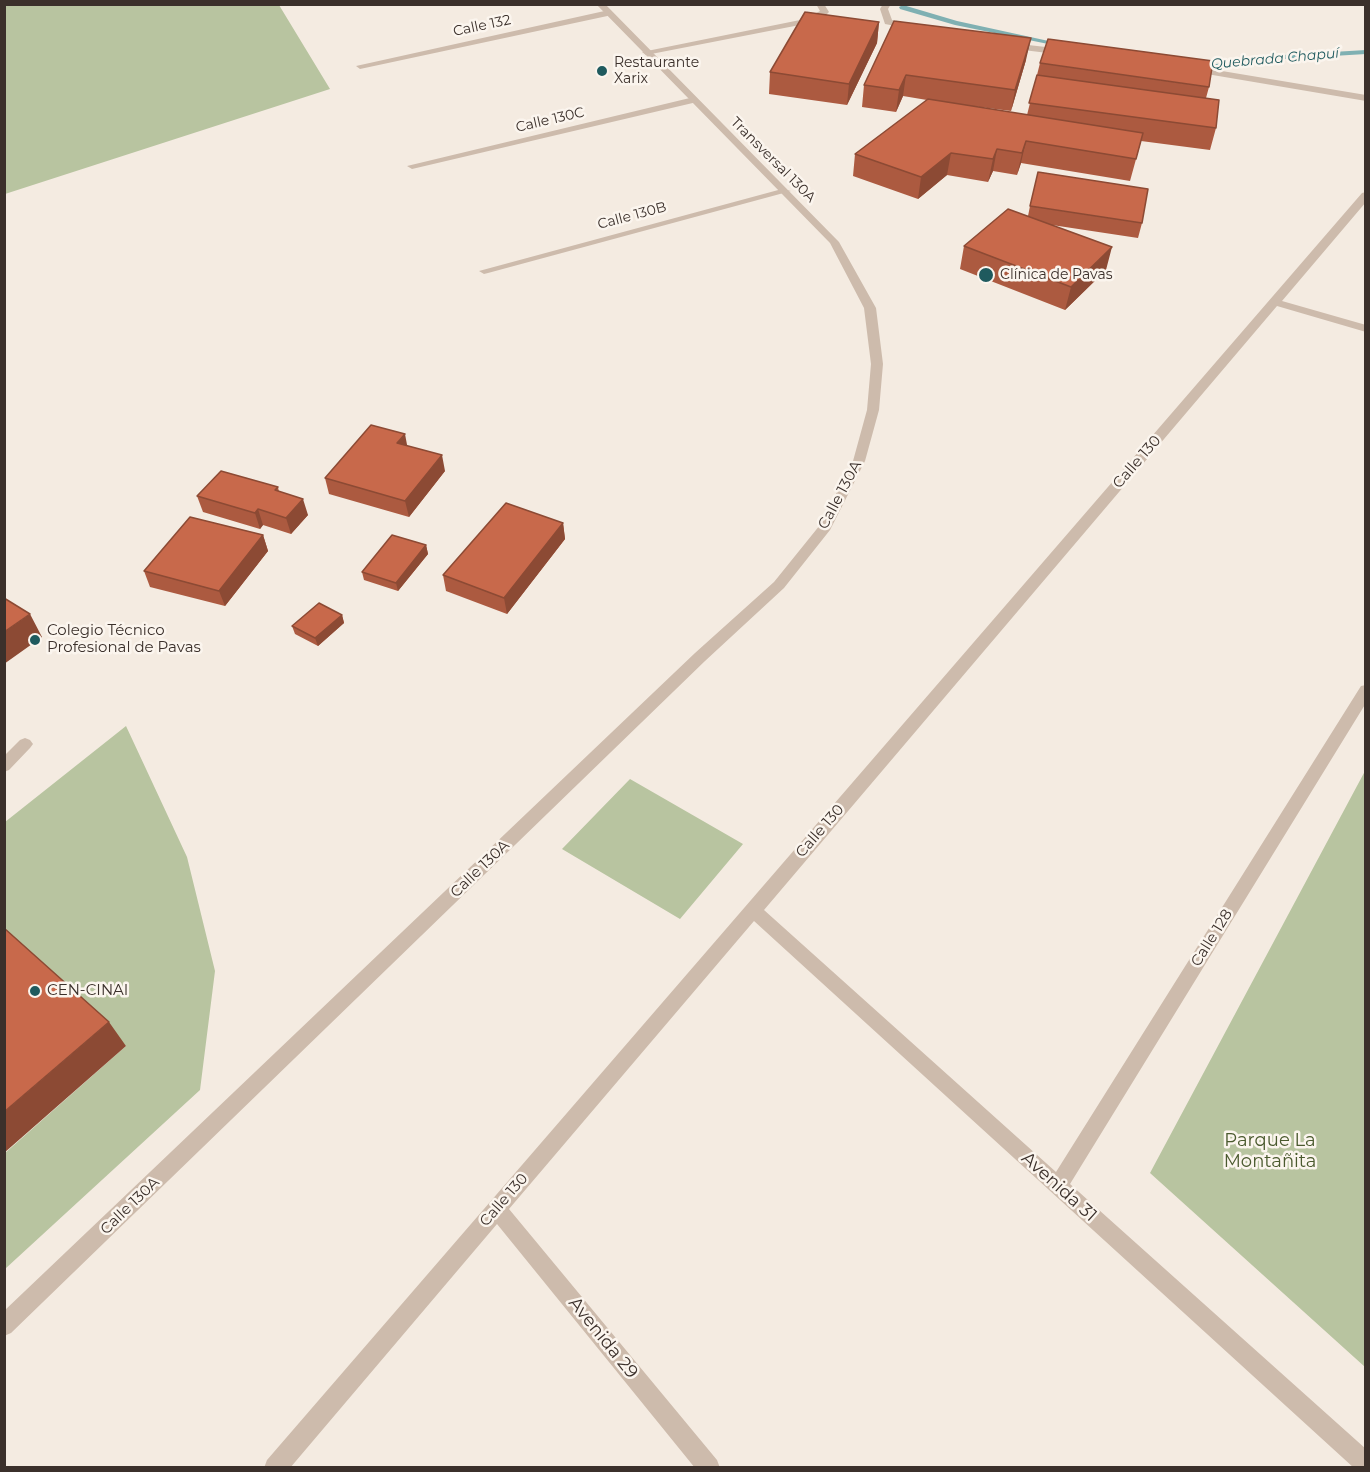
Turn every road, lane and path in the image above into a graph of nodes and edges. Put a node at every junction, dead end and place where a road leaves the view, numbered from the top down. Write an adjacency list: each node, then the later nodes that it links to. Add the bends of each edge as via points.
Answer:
1 (600, 4): 4 (street, Transversal 130A)
2 (820, 4): 7 (street, via 825,12 807,21)
3 (887, 4): 5 (street, via 884,9 888,22)
4 (609, 13): 7 (street, Transversal 130A); 9 (street, Calle 132)
5 (922, 31)
6 (1002, 45): 8 (street)
7 (646, 52): 12 (street, Transversal 130A)
8 (1071, 53)
9 (360, 66)
10 (1185, 68): 11 (street)
11 (1365, 98)
12 (694, 100): 13 (street, Calle 130C); 14 (street, Transversal 130A)
13 (412, 166)
14 (786, 191): 16 (street, Calle 130B); 19 (street, Transversal 130A, via 834,242 870,308)
15 (1364, 199): 17 (street, Calle 130)
16 (484, 270)
17 (1274, 302): 18 (street); 23 (street, Calle 130)
18 (1365, 329)
19 (877, 364): 26 (street, Calle 130A, via 873,411 859,461 825,527 779,585)
20 (1365, 690): 24 (street, Calle 128)
21 (25, 744): 22 (street)
22 (4, 766)
23 (753, 910): 24 (street, Avenida 31); 25 (street, Calle 130)
24 (1058, 1186): 27 (street, Avenida 31)
25 (497, 1209): 28 (street, Calle 130); 29 (street, Avenida 29)
26 (4, 1326)
27 (1365, 1464)
28 (275, 1467)
29 (709, 1467)

